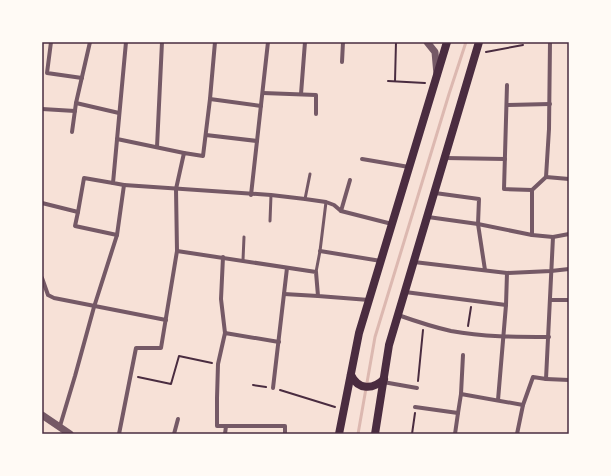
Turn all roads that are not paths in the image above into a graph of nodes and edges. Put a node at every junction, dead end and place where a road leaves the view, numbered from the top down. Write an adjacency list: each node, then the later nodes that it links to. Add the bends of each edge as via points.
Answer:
1 (51, 42): 16 (street, via 47,73)
2 (90, 42): 16 (street)
3 (126, 42): 28 (street)
4 (162, 42): 34 (street)
5 (215, 42): 21 (street)
6 (268, 42): 19 (street)
7 (305, 42): 20 (street)
8 (343, 42): 15 (street)
9 (427, 42): 17 (street, via 435,52)
10 (447, 42): 17 (main road)
11 (480, 42): 14 (main road)
12 (484, 42): 14 (main road)
13 (550, 42): 24 (street)
14 (477, 53): 36 (main road)
15 (342, 62)
16 (82, 78): 22 (street)
17 (436, 80): 39 (main road)
18 (507, 85): 23 (street)
19 (263, 93): 20 (street); 25 (street)
20 (301, 94): 29 (street, via 316,95)
21 (210, 100): 25 (street); 31 (street)
22 (76, 103): 27 (street); 28 (street)
23 (506, 104): 24 (street); 38 (street)
24 (550, 104): 41 (street)
25 (261, 106): 33 (street)
26 (42, 109): 27 (street)
27 (75, 111): 30 (street)
28 (119, 113): 32 (street)
29 (316, 114)
30 (72, 132)
31 (206, 135): 33 (street); 35 (street, via 203,156)
32 (117, 139): 34 (street); 44 (street)
33 (257, 141): 49 (street)
34 (157, 147): 35 (street)
35 (184, 153): 46 (street)
36 (445, 158): 38 (street); 48 (main road)
37 (362, 159): 39 (street)
38 (505, 159): 47 (street, via 504,189)
39 (409, 168): 58 (main road)
40 (310, 174): 51 (lane)
41 (546, 177): 42 (street); 47 (street)
42 (569, 179)
43 (350, 180): 54 (street)
44 (113, 183): 45 (street); 55 (street, via 84,178)
45 (124, 185): 46 (street); 61 (street)
46 (176, 189): 49 (street); 65 (street)
47 (532, 190): 62 (street)
48 (435, 193): 56 (main road); 59 (street, via 480,199)
49 (251, 195): 50 (street)
50 (271, 196): 51 (street); 57 (lane)
51 (305, 199): 52 (street)
52 (326, 202): 54 (street); 66 (lane)
53 (42, 205): 55 (street)
54 (341, 211): 58 (street)
55 (78, 212): 61 (street, via 75,226)
56 (428, 216): 59 (street); 70 (main road)
57 (270, 221)
58 (392, 224): 69 (main road)
59 (478, 224): 62 (street); 73 (street)
60 (569, 234): 63 (street)
61 (116, 235): 85 (street)
62 (532, 235): 63 (street)
63 (553, 237): 74 (street)
64 (244, 238): 68 (lane)
65 (177, 251): 67 (street); 87 (street)
66 (320, 251): 69 (street); 75 (lane)
67 (224, 257): 68 (street); 88 (street, via 220,299)
68 (243, 260): 71 (street)
69 (381, 261): 81 (main road)
70 (414, 262): 73 (street); 78 (main road)
71 (288, 268): 75 (street); 79 (street)
72 (569, 269): 74 (street)
73 (485, 270): 76 (street)
74 (551, 271): 76 (street); 82 (street)
75 (316, 272): 80 (street)
76 (507, 273): 84 (street)
77 (42, 278): 85 (street, via 48,295)
78 (405, 292): 84 (street); 86 (main road)
79 (284, 294): 80 (street); 91 (street)
80 (318, 296): 81 (street)
81 (369, 300): 93 (main road, via 359,333)
82 (551, 300): 83 (street); 90 (street)
83 (569, 300)
84 (506, 305): 89 (street)
85 (94, 307): 87 (street); 106 (street)
86 (398, 315): 89 (street, via 451,331); 95 (main road)
87 (166, 320): 109 (street, via 161,348 136,348)
88 (225, 333): 91 (street); 107 (street, via 218,364 217,426)
89 (503, 337): 90 (street); 100 (street)
90 (549, 337): 94 (street)
91 (279, 342): 97 (street)
92 (463, 355): 99 (street)
93 (351, 375): 95 (main road, via 357,384 364,386 378,385); 113 (main road)
94 (546, 379): 96 (street); 101 (street, via 533,377)
95 (383, 380): 98 (street); 114 (main road)
96 (569, 380)
97 (274, 388)
98 (417, 388)
99 (461, 394): 100 (street); 103 (street)
100 (498, 400): 101 (street)
101 (522, 405): 116 (street)
102 (415, 408): 103 (street)
103 (458, 413): 115 (street)
104 (42, 415): 106 (street)
105 (178, 419): 110 (street)
106 (60, 426): 108 (street)
107 (226, 426): 111 (street); 112 (street, via 285,426)
108 (70, 434)
109 (119, 434)
110 (174, 434)
111 (225, 434)
112 (284, 434)
113 (339, 434)
114 (374, 434)
115 (455, 434)
116 (517, 434)

